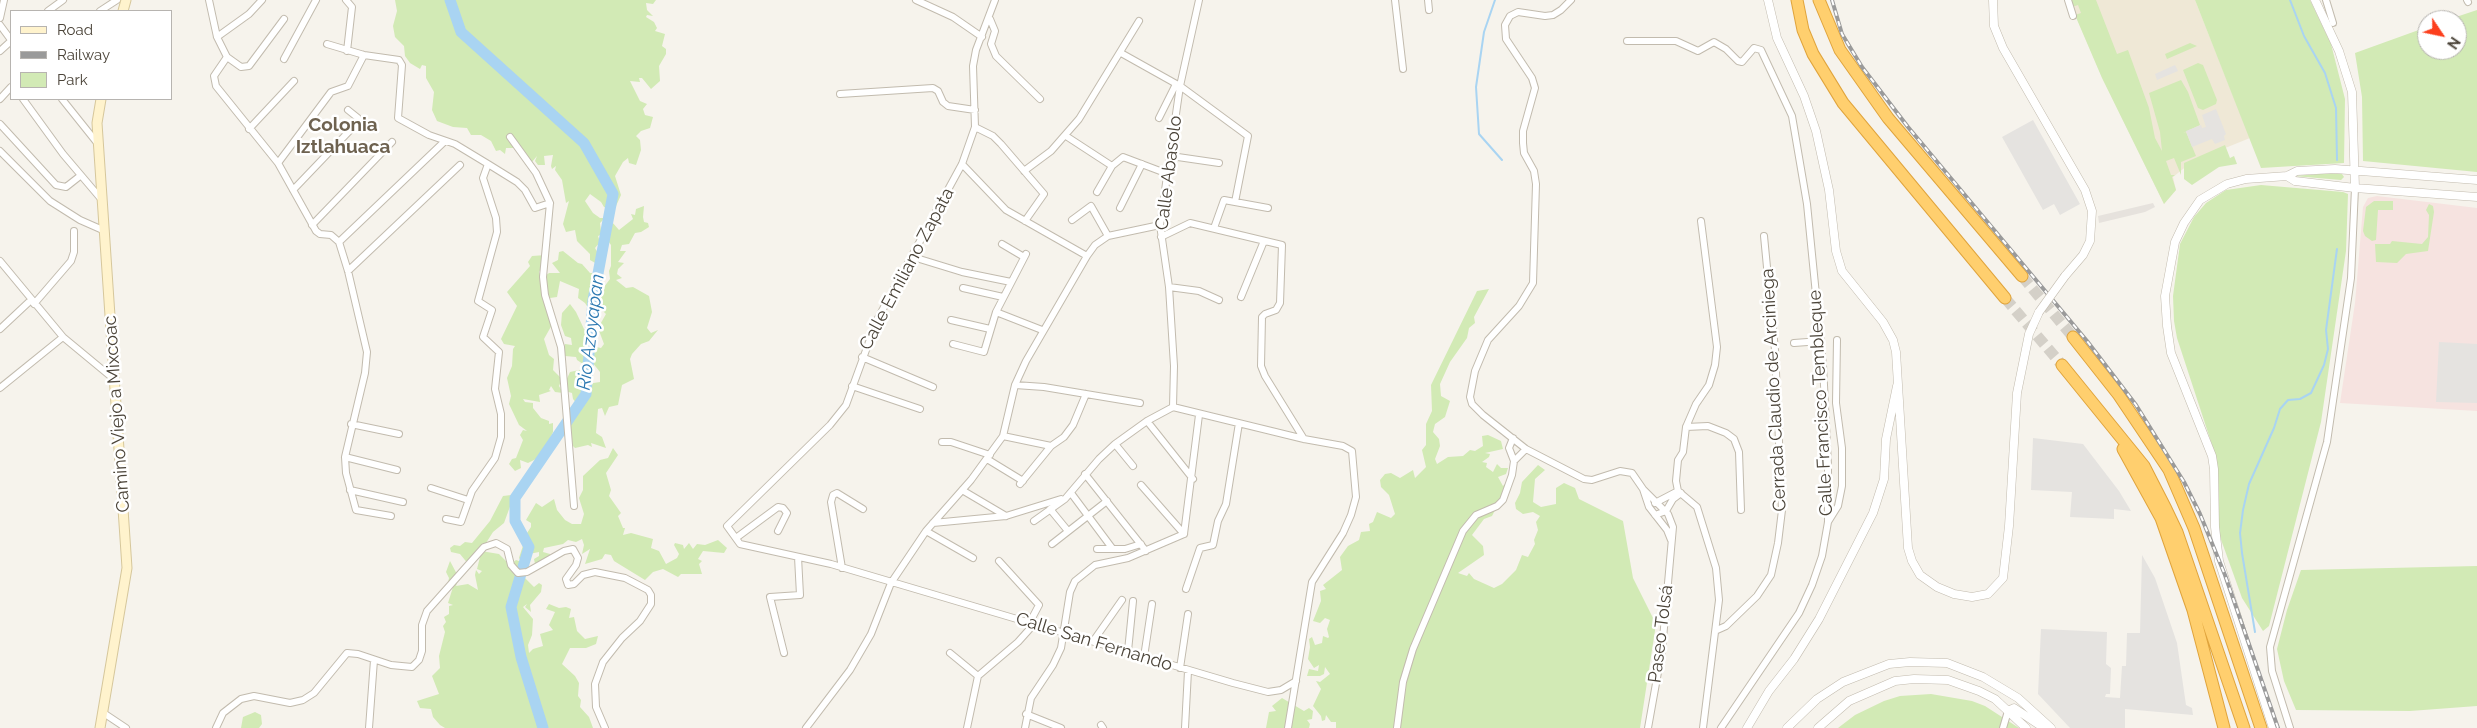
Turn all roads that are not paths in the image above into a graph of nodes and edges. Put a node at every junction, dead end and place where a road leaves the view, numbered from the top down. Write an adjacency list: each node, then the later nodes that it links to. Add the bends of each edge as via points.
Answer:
1 (4, 0): 25 (street)
2 (63, 0): 21 (street)
3 (117, 0): 22 (street)
4 (209, 0): 31 (street)
5 (262, 0): 31 (street, via 249,14)
6 (316, 0): 42 (street)
7 (346, 0): 38 (street, via 352,8)
8 (916, 0): 32 (street, via 953,16)
9 (995, 0): 27 (street, Calle Emiliano Zapata)
10 (1199, 0): 45 (street, Calle Abasolo)
11 (1395, 0): 43 (street)
12 (1428, 0): 23 (street)
13 (1571, 0): 147 (street, Paseo Tolsá, via 1553,15 1518,12 1510,16 1505,25 1506,39 1532,78 1535,88 1523,131 1524,153 1534,171 1536,184 1533,283 1524,300 1488,340 1475,371 1470,397 1483,415)
14 (1768, 0): 130 (street, via 1778,38 1816,131 1842,271 1887,328 1896,352)
15 (1797, 0): 113 (highway, via 1803,30 1813,54 1860,126)
16 (1819, 0): 107 (highway, via 1840,50 1888,118)
17 (1993, 0): 149 (street, bridge, via 1994,26 2003,48 2085,190 2092,211 2090,240 2083,255 2039,312 2029,334 2017,393 2005,569 2003,578 1988,594 1972,597 1937,587 1920,575 1912,561 1908,548)
18 (2068, 0): 24 (street)
19 (2315, 0): 73 (street, via 2339,51 2352,92)
20 (2326, 0): 29 (street)
21 (49, 10)
22 (102, 10)
23 (1429, 10)
24 (2074, 16)
25 (0, 18)
26 (284, 19): 41 (street, via 245,68)
27 (990, 19): 32 (street, Calle Emiliano Zapata); 49 (street, via 995,30 991,44 996,56)
28 (1140, 21): 39 (street)
29 (2333, 23)
30 (0, 25): 33 (street)
31 (217, 37): 41 (street)
32 (982, 37): 54 (street, Calle Emiliano Zapata, via 973,66)
33 (10, 40)
34 (1627, 40): 123 (street, Calle Francisco Tembleque, via 1676,41 1698,52 1714,42 1738,62 1742,62 1754,48 1761,50 1792,116 1807,204)
35 (10, 42): 37 (street)
36 (327, 44): 38 (street)
37 (0, 51)
38 (348, 51): 40 (street)
39 (1121, 53): 45 (street); 59 (street)
40 (364, 55): 61 (street, via 401,62 398,118); 66 (street, via 348,86 331,92)
41 (226, 57): 58 (street, via 213,80)
42 (284, 59)
43 (1403, 68)
44 (294, 81): 58 (street)
45 (1178, 85): 55 (street); 65 (street, Calle Abasolo); 84 (street, via 1248,136)
46 (10, 87): 48 (street)
47 (840, 94): 54 (street, via 933,88 948,106)
48 (0, 99)
49 (1040, 99)
50 (24, 100): 76 (street)
51 (63, 100): 63 (street)
52 (101, 100): 63 (main road, Camino Viejo a Mixcoac, via 97,123)
53 (348, 110): 80 (street, via 358,118 358,122)
54 (975, 110): 57 (street, Calle Emiliano Zapata)
55 (1159, 118)
56 (0, 124): 76 (street, via 56,185 66,187)
57 (975, 128): 69 (street, Calle Emiliano Zapata); 74 (street, via 993,136)
58 (248, 129): 66 (street)
59 (1066, 136): 72 (street); 74 (street)
60 (510, 137): 85 (street, via 536,173)
61 (445, 141): 68 (street); 100 (street)
62 (392, 142): 91 (street)
63 (99, 145): 83 (main road, Camino Viejo a Mixcoac)
64 (0, 150): 94 (street, via 50,201 80,220)
65 (1171, 156): 67 (street); 75 (street, Calle Abasolo)
66 (278, 163): 80 (street)
67 (1219, 163)
68 (488, 164): 85 (street, via 517,182 534,208); 170 (street, via 483,178 498,232 478,301 492,310 483,337 499,352 495,388 502,425 495,458)
69 (962, 164): 89 (street, via 1006,210); 103 (street, Calle Emiliano Zapata)
70 (1142, 164): 72 (street, via 1123,157); 75 (street); 86 (street)
71 (460, 165): 106 (street)
72 (1112, 166): 81 (street)
73 (2355, 170): 77 (street, via 2297,171); 78 (street); 79 (street)
74 (1024, 171): 89 (street, via 1044,194)
75 (1168, 174): 92 (street, Calle Abasolo)
76 (80, 176): 83 (street)
77 (2286, 176): 79 (street, via 2295,181); 254 (street, via 2233,182 2200,200 2175,242 2165,296 2171,353 2212,456 2219,561)
78 (2477, 180)
79 (2355, 188): 82 (street); 255 (street, via 2351,278 2327,442 2270,648 2272,671)
80 (293, 190): 91 (street)
81 (1097, 192)
82 (2477, 197)
83 (103, 201): 94 (main road, Camino Viejo a Mixcoac)
84 (1236, 202): 87 (street); 93 (street, via 1224,200)
85 (550, 203): 174 (street, via 542,277 561,347)
86 (1120, 208)
87 (1268, 208)
88 (1072, 220): 96 (street, via 1091,206)
89 (1025, 221): 102 (street)
90 (1701, 221): 144 (street, via 1717,346 1716,365)
91 (312, 225): 100 (street, via 318,233 331,235)
92 (1160, 225): 96 (street); 98 (street, Calle Abasolo)
93 (1214, 228): 98 (street, via 1190,223); 99 (street)
94 (105, 230): 129 (main road, Camino Viejo a Mixcoac)
95 (74, 231): 115 (street, via 71,261)
96 (1108, 236): 102 (street)
97 (1764, 236): 210 (street, Cerrada Claudio de Arciniega, via 1775,350 1782,510 1770,575 1757,596 1726,626)
98 (1161, 237): 109 (street, Calle Abasolo)
99 (1264, 241): 112 (street); 150 (street, via 1282,245 1280,303 1276,310 1262,317 1261,366)
100 (339, 242): 106 (street)
101 (1002, 244): 108 (street, via 1025,256)
102 (1087, 256): 120 (street)
103 (913, 257): 108 (street); 127 (street, Calle Emiliano Zapata, via 877,320)
104 (0, 261): 105 (street)
105 (2, 270): 115 (street)
106 (348, 271): 143 (street, via 368,352)
107 (2022, 276)
108 (1010, 282): 111 (street)
109 (1169, 287): 114 (street, via 1199,291); 137 (street, Calle Abasolo)
110 (963, 288): 111 (street)
111 (1003, 297): 116 (street)
112 (1241, 298)
113 (2006, 298)
114 (1219, 300)
115 (33, 302): 118 (street); 121 (street)
116 (996, 312): 119 (street); 120 (street)
117 (951, 320): 119 (street)
118 (0, 329)
119 (990, 329): 126 (street, via 982,352)
120 (1042, 330): 131 (street)
121 (63, 337): 129 (street); 134 (street)
122 (2073, 337): 253 (highway, via 2118,394 2169,470 2194,528)
123 (1821, 340): 125 (street); 186 (street, Calle Francisco Tembleque)
124 (1837, 340): 186 (street, via 1836,403 1842,448 1842,486 1838,506)
125 (1794, 343)
126 (953, 344)
127 (862, 356): 132 (street, Calle Emiliano Zapata); 133 (street)
128 (2062, 365): 141 (highway)
129 (116, 380): 225 (main road, Camino Viejo a Mixcoac, via 126,568)
130 (1899, 381): 148 (street); 149 (street)
131 (1015, 385): 135 (street); 146 (street)
132 (852, 386): 138 (street); 192 (street, Calle Emiliano Zapata, via 846,405 830,425 727,526)
133 (933, 387)
134 (0, 388)
135 (1086, 394): 136 (street); 153 (street, via 1073,425)
136 (1140, 403)
137 (1173, 407): 139 (street); 140 (street)
138 (920, 409)
139 (1198, 415): 142 (street); 161 (street)
140 (1147, 421): 152 (street); 161 (street)
141 (2109, 421): 251 (highway, via 2161,518 2193,610); 252 (highway, via 2144,466 2177,532)
142 (1239, 423): 150 (street); 204 (street, via 1226,504 1213,545 1200,548)
143 (351, 424): 145 (street); 155 (street)
144 (1686, 427): 168 (street, via 1684,452 1678,460 1676,481); 178 (street, via 1708,426 1734,439 1739,452)
145 (399, 434)
146 (1003, 436): 153 (street); 156 (street)
147 (1513, 438): 154 (street, Paseo Tolsá); 157 (street, via 1509,448)
148 (1886, 439): 149 (street); 244 (street, via 1884,479 1858,546 1820,619)
149 (1900, 439)
150 (1304, 440): 223 (street, via 1343,446 1352,451 1356,497 1343,533 1312,582)
151 (942, 442): 156 (street, via 951,442)
152 (1115, 444): 158 (street); 160 (street)
153 (1051, 446): 156 (street, via 1021,483)
154 (1526, 449): 157 (street); 164 (street, Paseo Tolsá, via 1584,479 1592,480 1620,471 1632,474)
155 (345, 457): 159 (street); 165 (street)
156 (988, 457): 166 (street)
157 (1514, 461): 241 (street, via 1502,500 1497,506 1476,515 1463,531 1406,666)
158 (1134, 466)
159 (397, 470)
160 (1085, 474): 167 (street); 171 (street)
161 (1193, 479): 191 (street)
162 (1141, 485): 191 (street)
163 (431, 488): 170 (street)
164 (1644, 489): 172 (street, Paseo Tolsá); 175 (street)
165 (350, 490): 173 (street); 182 (street, via 356,510)
166 (962, 490): 183 (street); 187 (street)
167 (1071, 492): 169 (street); 180 (street)
168 (1680, 492): 172 (street); 179 (street); 210 (street, via 1697,507 1716,568 1719,600)
169 (1065, 499): 177 (street); 183 (street)
170 (468, 500): 184 (street, via 461,522)
171 (1106, 501): 180 (street); 195 (street)
172 (1657, 501): 175 (street); 179 (street, Paseo Tolsá)
173 (402, 502)
174 (574, 506)
175 (1648, 507): 181 (street)
176 (863, 509): 202 (street, via 836,493 833,495 831,502)
177 (1050, 509): 185 (street); 190 (street)
178 (1740, 510)
179 (1666, 511): 181 (street); 193 (street, Paseo Tolsá, via 1672,520)
180 (1088, 515): 190 (street); 196 (street)
181 (1655, 515): 193 (street)
182 (390, 516)
183 (1006, 516): 187 (street)
184 (446, 519)
185 (1034, 521)
186 (1828, 522): 243 (street, Calle Francisco Tembleque, via 1815,578 1799,612)
187 (933, 524): 189 (street)
188 (778, 531): 192 (street, via 787,514 778,507)
189 (926, 531): 200 (street); 203 (street)
190 (1068, 531): 194 (street)
191 (1184, 534): 198 (street)
192 (736, 538): 199 (street, Calle San Fernando, via 740,544)
193 (1671, 540): 242 (street, Paseo Tolsá, via 1662,650)
194 (1052, 544)
195 (1141, 544): 196 (street); 198 (street)
196 (1112, 548): 197 (street)
197 (1097, 549)
198 (1146, 551): 211 (street, via 1095,565 1080,576 1070,592)
199 (798, 557): 202 (street, Calle San Fernando); 214 (street, via 800,595 770,597)
200 (973, 558)
201 (1000, 561): 209 (street, via 1039,605)
202 (842, 568): 203 (street, Calle San Fernando)
203 (891, 584): 209 (street, Calle San Fernando); 235 (street, via 871,634 850,670)
204 (1186, 589)
205 (1122, 600): 212 (street)
206 (1134, 601): 213 (street)
207 (1152, 604): 216 (street)
208 (1188, 614): 218 (street)
209 (1032, 622): 211 (street, Calle San Fernando); 221 (street, via 1018,642)
210 (1716, 630): 229 (street)
211 (1063, 632): 212 (street, Calle San Fernando); 226 (street, via 1061,648 1031,698)
212 (1094, 640): 213 (street, Calle San Fernando)
213 (1128, 651): 216 (street, Calle San Fernando)
214 (784, 652)
215 (950, 653): 221 (street)
216 (1144, 656): 218 (street, Calle San Fernando)
217 (374, 660): 232 (street, via 347,653 323,683 303,700 290,703 254,696 242,699 223,713); 233 (street); 234 (street, via 412,667 422,652 423,619 484,547 491,543 507,549 511,566 518,573 527,572 573,549 578,558 566,579 568,585 583,575 595,572 625,578 644,587 651,595 650,604 640,621 603,662 595,684 596,707)
218 (1180, 668): 219 (street, Calle San Fernando)
219 (1188, 671): 223 (street, Calle San Fernando, via 1268,692 1281,690); 239 (street)
220 (1972, 673): 222 (street, via 1967,681); 228 (street, via 1947,663 1889,664 1843,682 1817,698); 250 (street, via 2001,686)
221 (978, 676): 236 (street)
222 (1948, 680): 224 (street, via 1987,695); 227 (street, via 1895,681 1849,701)
223 (1296, 681): 240 (street)
224 (2008, 711): 247 (street); 248 (street); 249 (street, via 2016,709)
225 (102, 712): 230 (main road, Camino Viejo a Mixcoac); 231 (street)
226 (1026, 714): 237 (street); 238 (street)
227 (1828, 717): 245 (street); 246 (street)
228 (1789, 726)
229 (1704, 727)
230 (100, 728)
231 (126, 728)
232 (216, 728)
233 (369, 728)
234 (605, 728)
235 (806, 728)
236 (968, 728)
237 (1025, 728)
238 (1061, 728)
239 (1185, 728)
240 (1288, 728)
241 (1397, 728)
242 (1648, 728)
243 (1721, 728)
244 (1747, 728)
245 (1814, 728)
246 (1818, 728)
247 (2003, 728)
248 (2026, 728)
249 (2044, 728)
250 (2050, 728)
251 (2224, 728)
252 (2244, 728)
253 (2261, 728)
254 (2274, 728)
255 (2290, 728)

